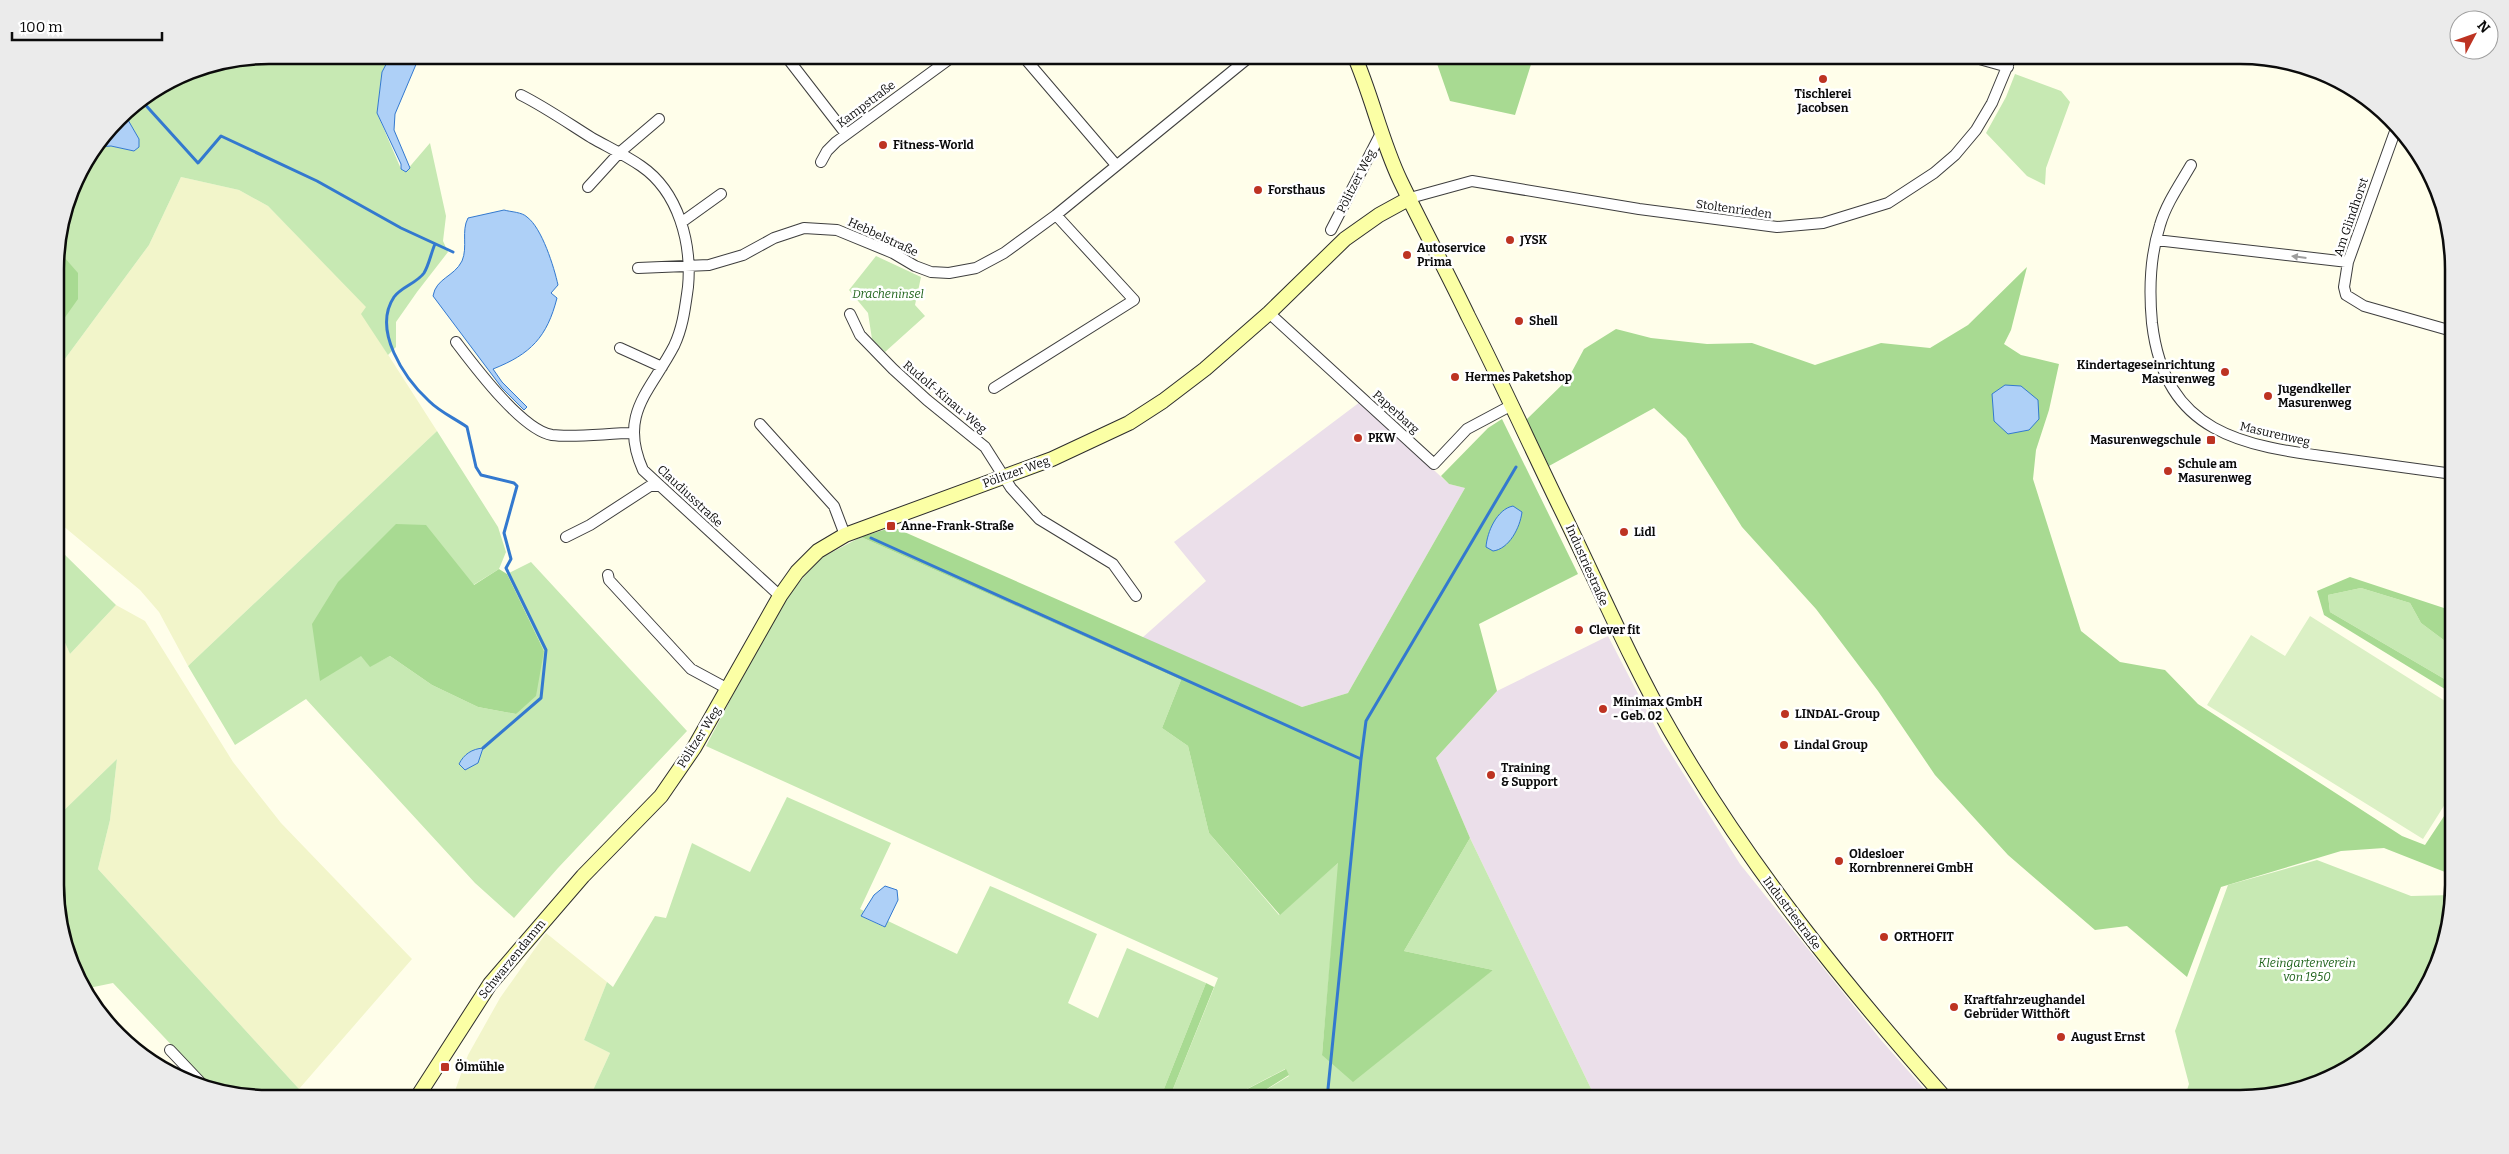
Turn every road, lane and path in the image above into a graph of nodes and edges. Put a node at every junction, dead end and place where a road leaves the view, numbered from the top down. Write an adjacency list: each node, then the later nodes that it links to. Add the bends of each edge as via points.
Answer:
1 (792, 64): 12 (street)
2 (943, 64): 12 (street, Kampstraße)
3 (1030, 64): 16 (street)
4 (1241, 64): 16 (street, Hebbelstraße)
5 (1358, 64): 11 (main road, Pölitzer Weg)
6 (1997, 64): 8 (street)
7 (2009, 64): 8 (street, Stoltenrieden)
8 (2008, 67): 20 (street, Stoltenrieden, via 1976,130 1934,172 1888,203 1822,223 1776,227 1639,209 1472,181)
9 (520, 94): 14 (street, Claudiusstraße)
10 (659, 119): 14 (street)
11 (1381, 133): 20 (main road, Pölitzer Weg); 23 (street, Pölitzer Weg)
12 (846, 134): 15 (street, Kampstraße, via 827,151)
13 (2394, 134): 25 (street, Am Glindhorst)
14 (619, 153): 18 (street); 22 (street, Claudiusstraße, via 643,167 666,191)
15 (821, 162)
16 (1116, 164): 21 (street, Hebbelstraße)
17 (2191, 165): 24 (street, Masurenweg, via 2168,206)
18 (588, 187)
19 (721, 194): 22 (street)
20 (1410, 198): 28 (main road, Pölitzer Weg, via 1379,214 1344,239); 35 (main road, Industriestraße)
21 (1056, 214): 26 (street, Hebbelstraße, via 1004,253 961,272 931,272 837,230 804,228 774,238 743,255 709,266); 34 (street, via 1134,300)
22 (682, 222): 26 (street, Claudiusstraße)
23 (1331, 230)
24 (2156, 240): 25 (street, one-way to 24); 38 (street, Masurenweg, via 2151,299 2158,358 2165,377 2188,410 2229,435 2271,448)
25 (2348, 262): 30 (street, Am Glindhorst, via 2344,287 2350,299)
26 (690, 265): 27 (street); 33 (street, Claudiusstraße, via 684,320)
27 (638, 268)
28 (1269, 313): 35 (street, Paperbarg, via 1434,464 1466,429); 39 (main road, Pölitzer Weg, via 1205,369 1129,423 1067,453)
29 (850, 314): 39 (street, Rudolf-Kinau-Weg, via 860,335 927,400 985,447)
30 (2445, 329)
31 (456, 342): 37 (street, via 488,383 536,430 552,435)
32 (620, 348): 33 (street)
33 (662, 367): 37 (street, Claudiusstraße, via 648,385 635,417)
34 (994, 388)
35 (1512, 406): 51 (main road, Industriestraße, via 1649,691 1735,835 1808,936)
36 (760, 424): 41 (street, via 834,506)
37 (633, 433): 40 (street, Claudiusstraße, via 643,470)
38 (2445, 473)
39 (1004, 476): 41 (main road, Pölitzer Weg); 45 (street, Rudolf-Kinau-Weg, via 1039,519 1113,564)
40 (659, 486): 42 (street, via 650,486); 44 (street, Claudiusstraße)
41 (845, 535): 44 (main road, Pölitzer Weg, via 818,552 796,572)
42 (566, 537)
43 (608, 575): 46 (street, via 608,580 691,669)
44 (780, 596): 46 (main road, Pölitzer Weg)
45 (1136, 596)
46 (728, 689): 47 (main road, Pölitzer Weg, via 661,796)
47 (626, 832): 50 (main road, Schwarzendamm, via 583,876 490,984)
48 (170, 1050): 49 (street)
49 (195, 1077)
50 (422, 1090)
51 (1938, 1090)

